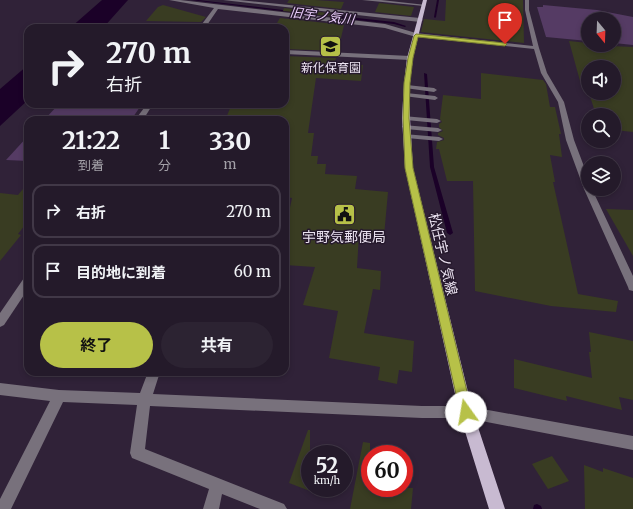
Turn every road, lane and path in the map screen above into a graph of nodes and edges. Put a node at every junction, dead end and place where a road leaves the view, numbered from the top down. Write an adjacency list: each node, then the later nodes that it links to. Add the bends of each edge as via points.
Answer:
1 (171, 0): 7 (street)
2 (224, 0): 5 (street)
3 (364, 0): 6 (street)
4 (527, 0): 11 (street)
5 (271, 2): 8 (street)
6 (425, 3): 8 (main road, 松任宇ノ気線)
7 (217, 7): 9 (street); 10 (street, via 385,26)
8 (420, 20): 10 (main road, 松任宇ノ気線)
9 (205, 24)
10 (416, 36): 11 (street); 13 (main road, 松任宇ノ気線)
11 (536, 48): 21 (street, via 544,73 561,102 570,140)
12 (289, 52): 13 (street)
13 (410, 58): 15 (main road, 松任宇ノ気線)
14 (432, 89): 15 (street)
15 (407, 91): 16 (street); 18 (main road, 松任宇ノ気線)
16 (433, 97)
17 (434, 121): 18 (street, via 423,120)
18 (406, 127): 19 (street); 20 (street, via 425,138); 30 (main road, 松任宇ノ気線, via 409,168)
19 (435, 130)
20 (436, 139)
21 (581, 169)
22 (592, 196): 23 (street)
23 (633, 287)
24 (24, 288): 25 (street)
25 (0, 322)
26 (153, 376): 29 (street)
27 (0, 389): 28 (street)
28 (59, 396): 29 (street); 33 (street)
29 (144, 400): 30 (street); 32 (street, via 137,453)
30 (466, 412): 31 (street); 36 (main road, 松任宇ノ気線)
31 (633, 443)
32 (217, 484): 34 (street); 35 (street)
33 (3, 509)
34 (211, 509)
35 (279, 509)
36 (497, 509)

